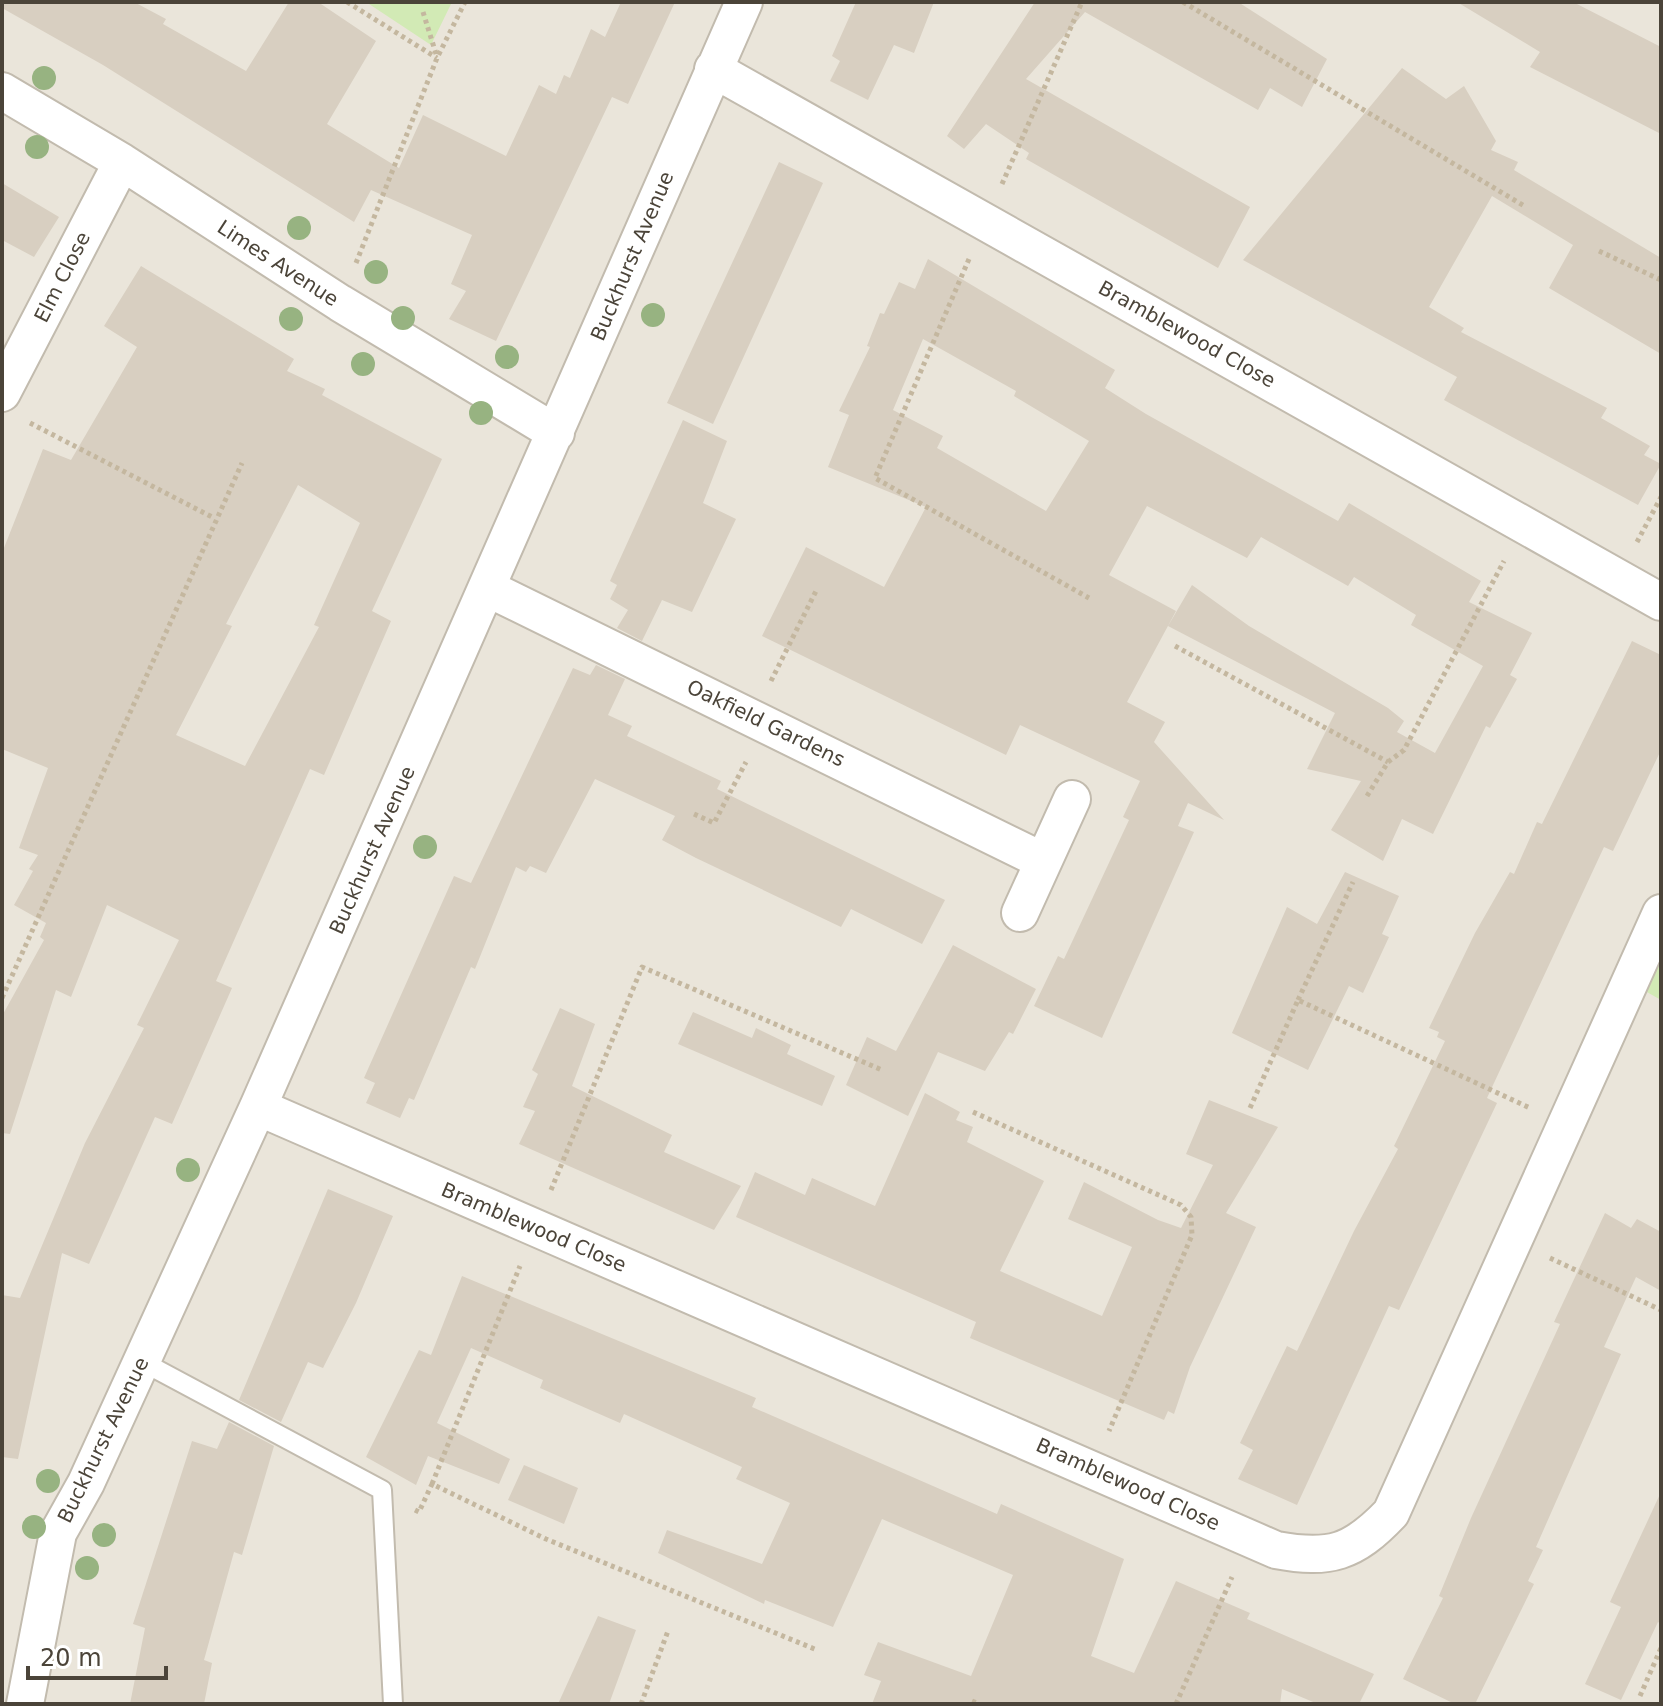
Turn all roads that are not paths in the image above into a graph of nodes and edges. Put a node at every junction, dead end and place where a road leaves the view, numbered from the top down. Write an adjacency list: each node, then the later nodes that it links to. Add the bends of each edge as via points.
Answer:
1 (744, 2): 2 (street, Buckhurst Avenue)
2 (713, 69): 6 (street, Buckhurst Avenue); 8 (street, Bramblewood Close)
3 (2, 91): 4 (street, Limes Avenue)
4 (122, 162): 5 (street, Elm Close); 6 (street, Limes Avenue, via 340,303)
5 (2, 393)
6 (556, 433): 7 (street, Buckhurst Avenue)
7 (487, 588): 10 (street, Oakfield Gardens); 13 (street, Buckhurst Avenue)
8 (1661, 602)
9 (1072, 799): 10 (street)
10 (1043, 861): 11 (street)
11 (1020, 913)
12 (1661, 913): 13 (street, Bramblewood Close, via 1391,1513 1368,1538 1341,1552 1307,1556 1276,1550)
13 (258, 1107): 14 (street, Buckhurst Avenue)
14 (141, 1361): 15 (street, Buckhurst Avenue, via 58,1533); 16 (lane, via 382,1490)
15 (25, 1704)
16 (393, 1704)

